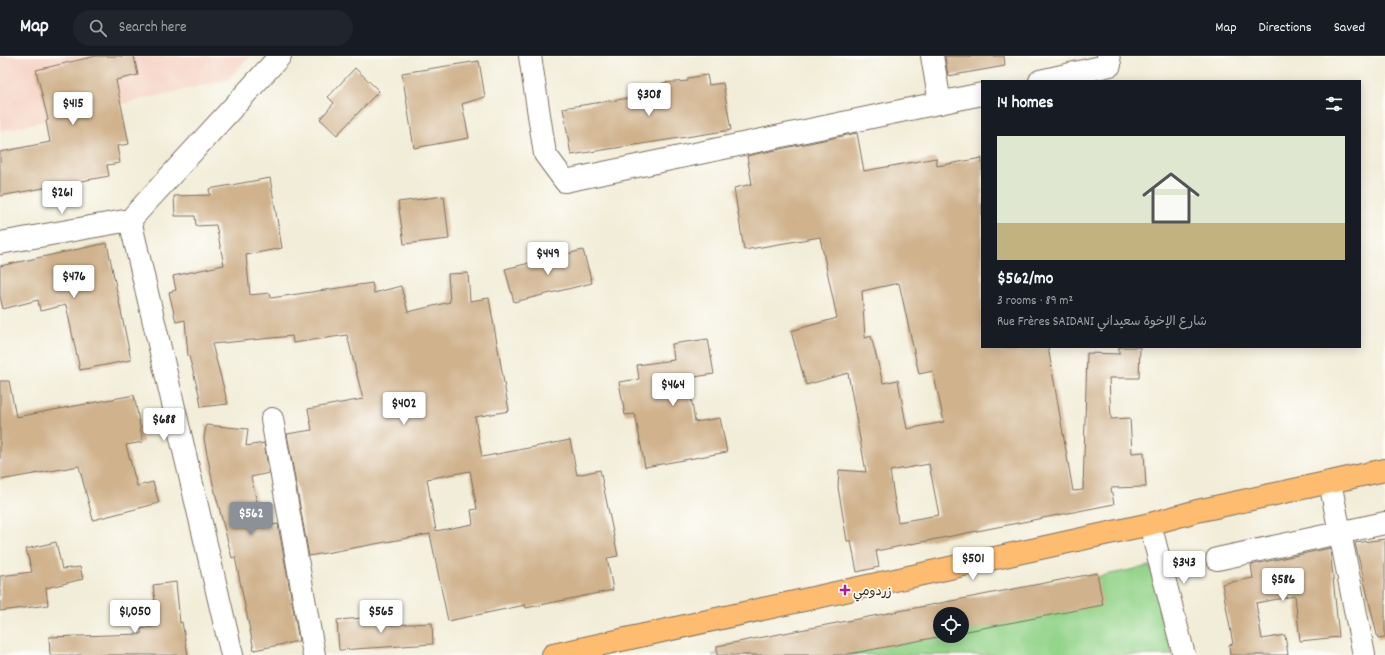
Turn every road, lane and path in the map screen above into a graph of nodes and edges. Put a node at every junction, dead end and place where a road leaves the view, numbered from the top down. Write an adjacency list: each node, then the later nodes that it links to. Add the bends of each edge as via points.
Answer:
1 (280, 56): 8 (street)
2 (530, 56): 7 (street, via 545,154 565,181)
3 (932, 56): 7 (street)
4 (1108, 56): 5 (street, via 1110,65)
5 (1044, 80)
6 (981, 94): 7 (street)
7 (940, 103)
8 (130, 220): 9 (street); 17 (street)
9 (0, 243)
10 (272, 419): 18 (street)
11 (1385, 470): 12 (main road)
12 (1330, 482): 14 (main road); 15 (street)
13 (1385, 523): 15 (street)
14 (1150, 524): 19 (main road); 20 (street)
15 (1340, 533): 16 (street); 21 (street)
16 (1217, 558)
17 (232, 655)
18 (314, 655)
19 (553, 655)
20 (1184, 655)
21 (1364, 655)

